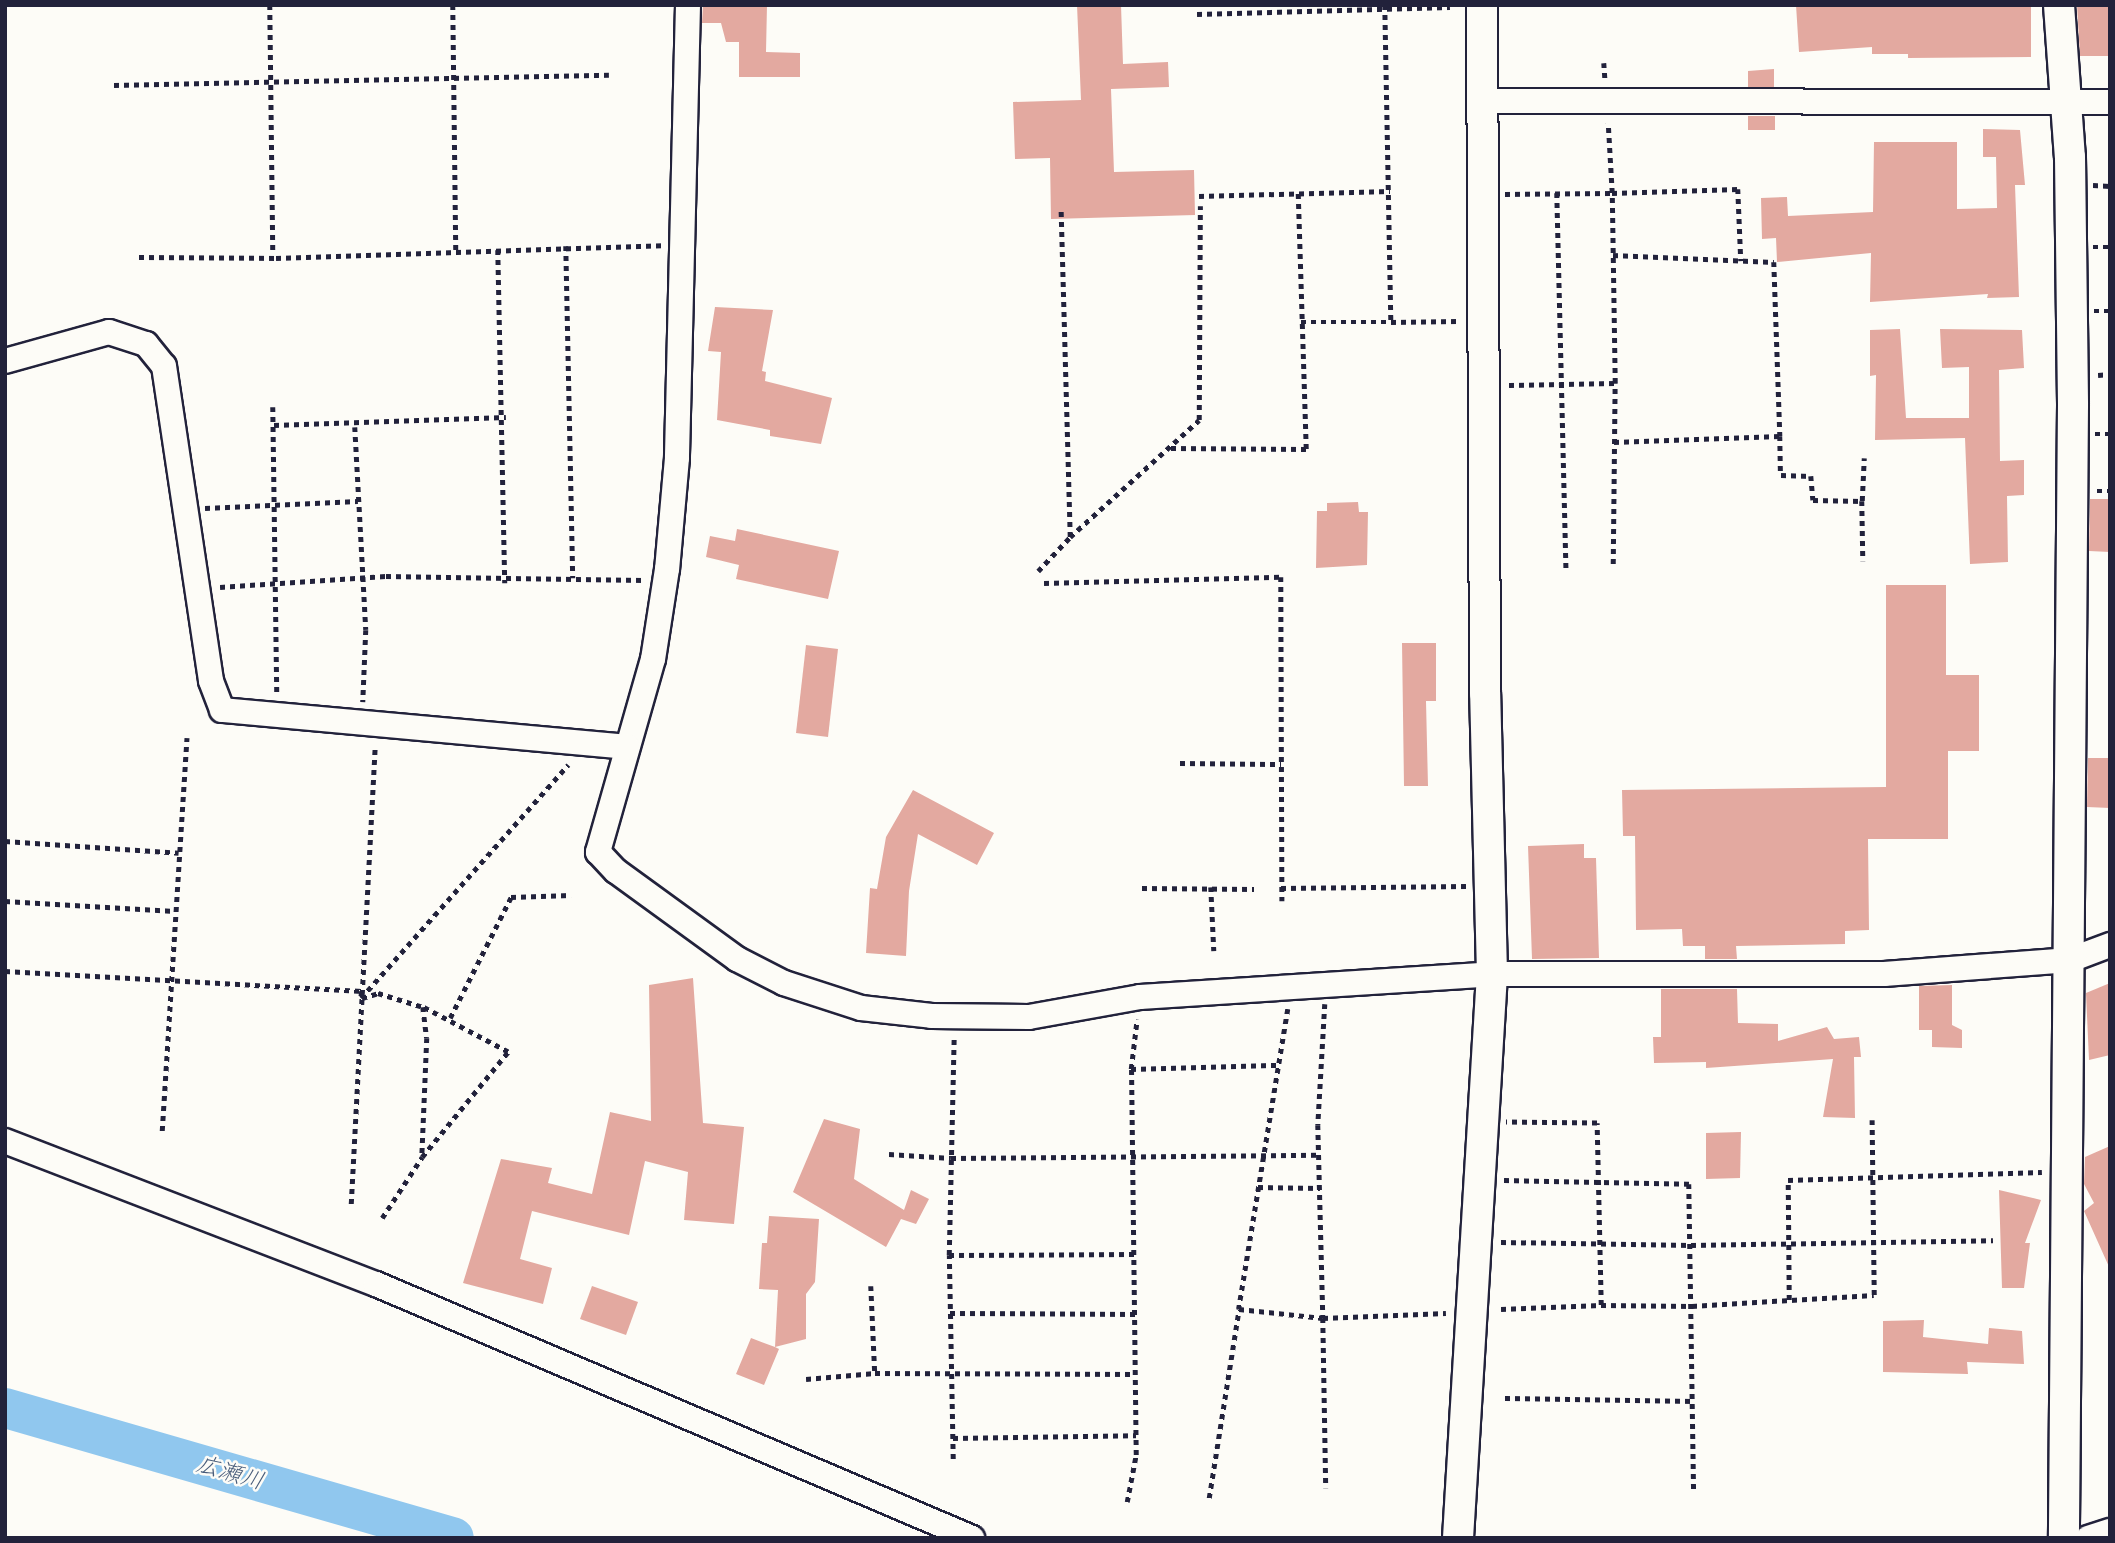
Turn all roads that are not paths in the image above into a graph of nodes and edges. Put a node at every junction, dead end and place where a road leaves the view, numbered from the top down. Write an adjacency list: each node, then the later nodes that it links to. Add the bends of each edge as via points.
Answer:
1 (688, 5): 8 (street, via 675,485 653,659)
2 (1482, 5): 4 (street)
3 (2059, 5): 5 (street)
4 (1481, 101): 5 (street); 11 (street)
5 (2067, 102): 6 (street); 10 (street, via 2073,405)
6 (2110, 102)
7 (5, 362): 8 (street, via 109,332 146,344 164,366 211,681 222,710)
8 (627, 747): 11 (street, via 598,852 615,871 737,959 783,983 861,1008 1029,1017 1140,997)
9 (2110, 945): 10 (street)
10 (2070, 960): 11 (street, via 1884,974); 16 (street)
11 (1492, 974): 15 (street)
12 (5, 1141): 14 (street, via 376,1284)
13 (2110, 1531): 17 (street)
14 (972, 1538)
15 (1458, 1538)
16 (2064, 1538)
17 (2088, 1538)

